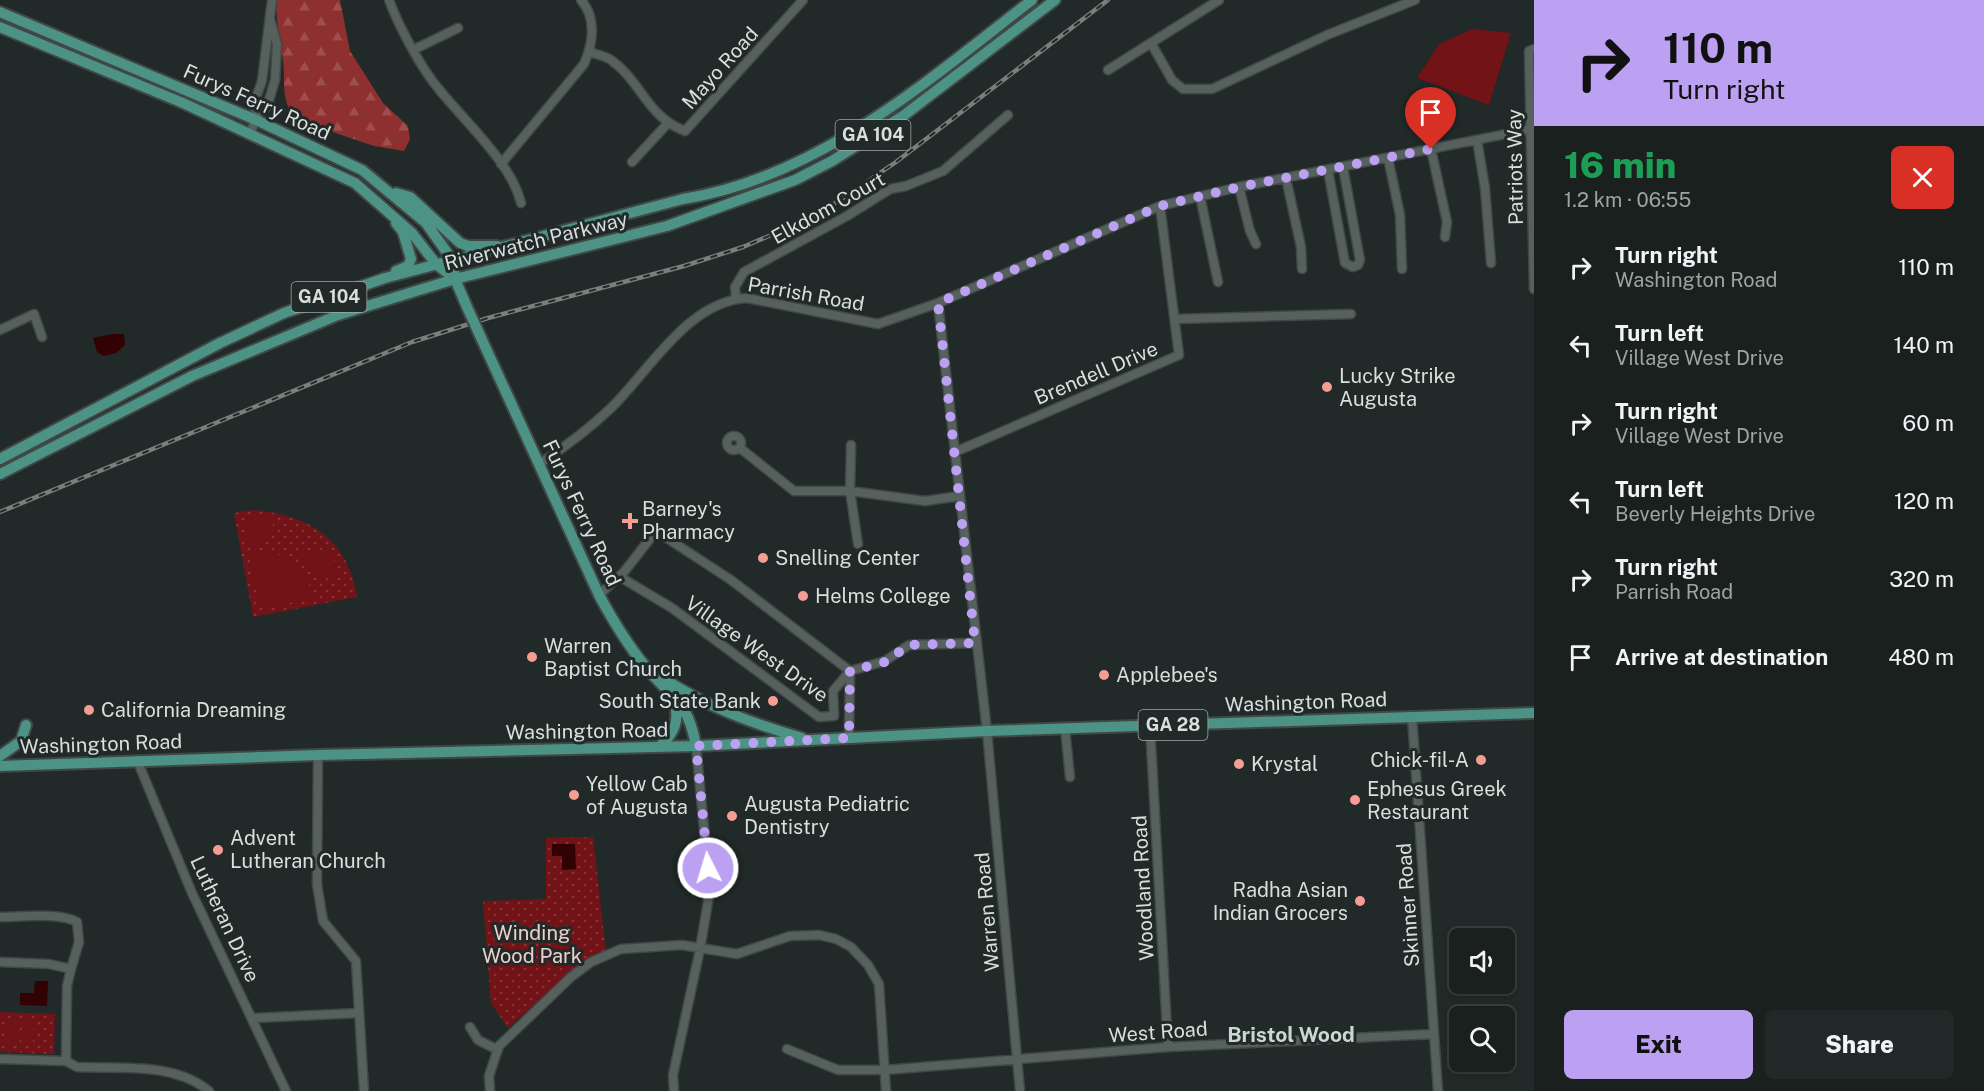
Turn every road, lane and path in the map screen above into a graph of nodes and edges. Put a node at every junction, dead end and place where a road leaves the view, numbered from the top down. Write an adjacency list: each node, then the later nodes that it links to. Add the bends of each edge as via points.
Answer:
1 (272, 0): 10 (street)
2 (389, 0): 14 (street, via 398,24)
3 (581, 0): 16 (street, via 592,15)
4 (803, 0): 20 (street, Mayo Road, via 685,131)
5 (1032, 0): 39 (main road, Riverwatch Parkway / GA 104, via 898,103 801,160 714,194)
6 (1055, 0): 46 (main road, Riverwatch Parkway / GA 104, via 903,116 795,180 667,226)
7 (1219, 0): 13 (street)
8 (1415, 0): 13 (street, via 1212,89 1183,89 1172,80)
9 (0, 12): 19 (main road, Furys Ferry Road / GA 28)
10 (270, 19): 19 (street, via 262,81 253,106); 19 (street, via 277,44 275,80 267,107)
11 (0, 27): 22 (main road, Furys Ferry Road / GA 28)
12 (458, 28): 14 (street)
13 (1151, 43): 17 (street)
14 (415, 49): 27 (street, via 435,86)
15 (1534, 49): 21 (street, Patriots Way, via 1529,51)
16 (589, 52): 20 (street, via 610,60); 27 (street, via 575,77)
17 (1108, 70)
18 (1008, 116): 49 (street, Elkdom Court, via 943,171 890,189 744,272 735,287)
19 (257, 117): 22 (street); 32 (main road, Furys Ferry Road / GA 28, via 362,170)
20 (668, 123): 26 (street)
21 (1531, 129): 23 (street, Parrish Road); 48 (street, Patriots Way)
22 (250, 134): 35 (main road, Furys Ferry Road / GA 28, via 355,183)
23 (1477, 140): 24 (street, Parrish Road); 41 (street)
24 (1431, 149): 25 (street, Parrish Road); 37 (street, via 1447,222)
25 (1388, 158): 28 (street, Parrish Road); 44 (street, via 1400,215)
26 (632, 162)
27 (501, 164): 34 (street, via 518,189)
28 (1343, 167): 29 (street, Parrish Road); 29 (street, via 1360,260 1353,267 1345,263)
29 (1328, 170): 30 (street, Parrish Road)
30 (1286, 178): 31 (street, Parrish Road); 43 (street)
31 (1239, 187): 33 (street, Parrish Road); 38 (street)
32 (392, 192): 39 (main road, via 410,197 460,243); 40 (main road, Furys Ferry Road / GA 28, via 426,223)
33 (1200, 196): 36 (street, Parrish Road); 47 (street)
34 (521, 203)
35 (382, 204): 42 (main road, Furys Ferry Road / GA 28); 45 (main road, via 403,232 411,260 408,266)
36 (1160, 206): 50 (street, Parrish Road); 52 (street, Brendell Drive)
37 (1445, 237)
38 (1256, 244)
39 (512, 246): 40 (main road, Riverwatch Parkway / GA 104)
40 (453, 261): 42 (main road, Riverwatch Parkway / GA 104); 46 (main road, Furys Ferry Road / GA 28)
41 (1491, 262)
42 (436, 264): 45 (main road, Riverwatch Parkway / GA 104); 46 (main road, Furys Ferry Road / GA 28)
43 (1302, 269)
44 (1402, 269)
45 (385, 278): 58 (main road, Riverwatch Parkway / GA 104, via 245,330)
46 (455, 279): 59 (main road, Furys Ferry Road / GA 28, bridge); 60 (main road, Riverwatch Parkway / GA 104, via 357,308 264,344 192,376)
47 (1218, 282)
48 (1534, 289)
49 (736, 298): 50 (street, Parrish Road, via 878,324); 59 (street, Parrish Road, via 683,330 599,419)
50 (938, 303): 57 (street, Warren Road)
51 (1351, 314): 52 (street)
52 (1176, 319): 57 (street, Brendell Drive, via 1179,355)
53 (0, 330): 54 (street, via 34,314)
54 (42, 337)
55 (851, 445): 61 (street)
56 (740, 448): 61 (street, via 794,491)
57 (955, 452): 62 (street, Warren Road)
58 (0, 459)
59 (539, 464): 65 (main road, Furys Ferry Road / GA 28)
60 (0, 474)
61 (850, 492): 62 (street, via 925,501); 63 (street)
62 (959, 496): 66 (street, Warren Road)
63 (858, 544)
64 (620, 577): 65 (street, Village West Drive); 68 (street, Village West Drive, via 656,531 731,580); 68 (street, Village West Drive, via 672,608 819,717 834,716 833,692)
65 (599, 595): 67 (main road, Furys Ferry Road / GA 28)
66 (975, 643): 68 (street, Village West Drive, via 909,645 885,662); 75 (street, Warren Road)
67 (645, 666): 69 (main road, Furys Ferry Road / GA 28); 77 (main road, GA 28, via 694,699 746,721)
68 (850, 671): 76 (street, Village West Drive)
69 (674, 696): 78 (main road, Furys Ferry Road / GA 28, via 687,712); 79 (main road, via 677,724)
70 (1534, 712): 71 (main road, Washington Road / GA 28)
71 (1412, 716): 73 (main road, Washington Road / GA 28); 94 (street, Skinner Road)
72 (26, 725): 81 (main road, via 21,741)
73 (1150, 726): 74 (main road, Washington Road / GA 28); 95 (street, Woodland Road)
74 (1065, 728): 75 (main road, Washington Road / GA 28); 84 (street)
75 (987, 731): 76 (main road, Washington Road / GA 28); 99 (street, Warren Road)
76 (849, 738): 77 (main road, Washington Road / GA 28)
77 (811, 741): 78 (main road, Washington Road / GA 28)
78 (696, 746): 79 (main road, Washington Road); 86 (street, via 710,890)
79 (659, 747): 80 (main road, Washington Road)
80 (318, 755): 82 (main road, Washington Road); 90 (street, via 317,884 323,921 356,961)
81 (0, 756)
82 (137, 760): 83 (main road, Washington Road); 92 (street, Lutheran Drive, via 192,893)
83 (0, 766)
84 (1070, 777)
85 (0, 917): 88 (street, via 54,916 78,922 79,942)
86 (700, 949): 91 (street, via 682,945 621,949 571,976); 101 (street, via 737,954 790,936 819,935 851,947 879,984); 106 (street, via 673,1075)
87 (0, 962): 88 (street)
88 (71, 969): 100 (street, via 67,986)
89 (521, 1008): 91 (street)
90 (359, 1013): 92 (street); 104 (street)
91 (528, 1017): 97 (street)
92 (253, 1018): 103 (street, Lutheran Drive)
93 (470, 1027): 97 (street, via 478,1040)
94 (1434, 1034): 95 (street, West Road); 109 (street, Skinner Road)
95 (1168, 1047): 99 (street, West Road)
96 (787, 1049): 101 (street, West Road, via 838,1070)
97 (498, 1050): 105 (street, via 489,1076)
98 (0, 1059): 100 (street)
99 (1018, 1059): 101 (street, West Road); 108 (street, Warren Road)
100 (66, 1061): 102 (street, via 77,1067 163,1071 190,1077)
101 (885, 1070): 107 (street)
102 (209, 1091)
103 (286, 1091)
104 (364, 1091)
105 (489, 1091)
106 (674, 1091)
107 (886, 1091)
108 (1020, 1091)
109 (1438, 1091)

